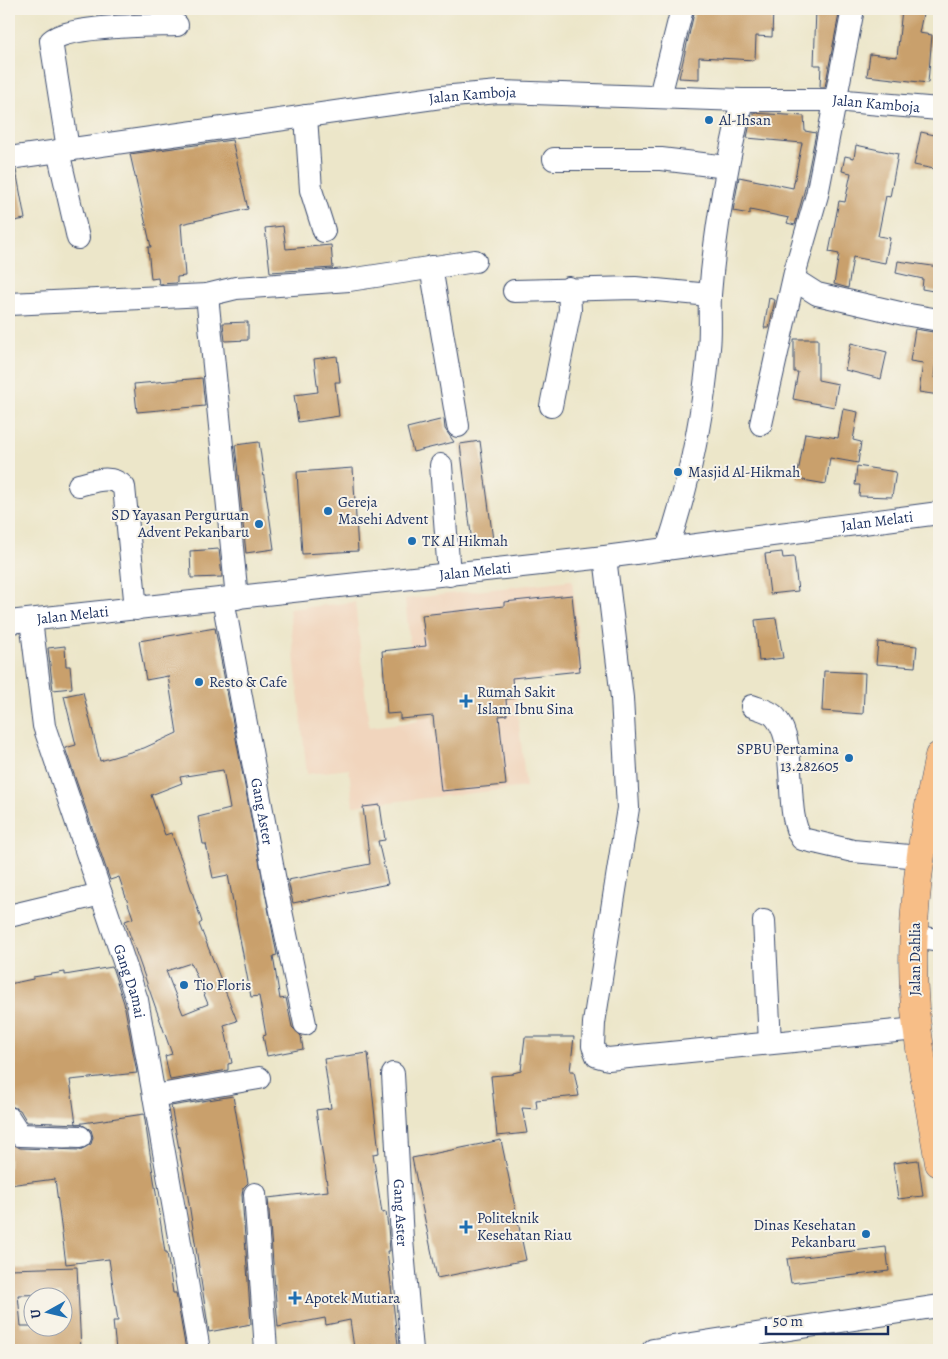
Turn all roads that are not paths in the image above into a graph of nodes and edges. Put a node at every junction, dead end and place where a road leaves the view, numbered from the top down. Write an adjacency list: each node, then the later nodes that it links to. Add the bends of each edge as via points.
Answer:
1 (682, 9): 4 (street)
2 (853, 9): 6 (street)
3 (177, 25): 9 (street, via 86,30 56,36 51,41)
4 (660, 96): 5 (street, Jalan Kamboja); 8 (street, Jalan Kamboja, via 472,93)
5 (742, 100): 6 (street, Jalan Kamboja); 12 (street)
6 (834, 100): 7 (street, Jalan Kamboja); 17 (street, via 817,195)
7 (939, 109)
8 (306, 116): 9 (street, Jalan Kamboja); 13 (street, via 311,190)
9 (63, 150): 10 (street, Jalan Kamboja); 14 (street)
10 (9, 158)
11 (554, 159): 12 (street, via 661,159)
12 (727, 167): 21 (street)
13 (324, 231)
14 (78, 238)
15 (475, 260): 16 (street)
16 (431, 267): 20 (street, via 349,280 236,288); 26 (street)
17 (795, 280): 23 (street, via 817,294); 25 (street)
18 (569, 288): 19 (street); 21 (street, via 635,288); 24 (street, via 570,310)
19 (514, 292)
20 (207, 295): 22 (street); 33 (street, Gang Aster)
21 (710, 295): 30 (street, via 704,392 683,501)
22 (9, 304)
23 (939, 320)
24 (551, 406)
25 (761, 424)
26 (458, 426)
27 (441, 465): 32 (street)
28 (79, 485): 34 (street, via 102,479 117,480 124,487)
29 (939, 512): 30 (street, Jalan Melati)
30 (667, 549): 31 (street, Jalan Melati)
31 (605, 557): 32 (street, Jalan Melati); 45 (street, via 622,698 628,808 593,1046 597,1056 608,1059)
32 (449, 575): 33 (street, Jalan Melati)
33 (230, 598): 34 (street, Jalan Melati); 43 (street, Gang Aster, via 277,892)
34 (136, 609): 35 (street, Jalan Melati)
35 (20, 621): 39 (street, Gang Damai, via 44,726)
36 (752, 706): 38 (street, via 775,716 782,728 795,818 802,839 853,851)
37 (939, 756): 38 (main road, Jalan Dahlia)
38 (920, 857): 42 (main road, Jalan Dahlia)
39 (101, 894): 40 (street); 48 (street, Gang Damai, via 137,1000)
40 (9, 916)
41 (764, 921): 45 (street)
42 (926, 938): 44 (main road, Jalan Dahlia)
43 (304, 1024)
44 (917, 1029): 45 (street); 51 (main road, Jalan Dahlia)
45 (770, 1043)
46 (393, 1074): 56 (street, Gang Aster)
47 (259, 1078): 48 (street)
48 (154, 1096): 54 (street, Gang Damai)
49 (9, 1118): 50 (street, via 20,1135)
50 (80, 1137)
51 (939, 1163)
52 (255, 1194): 55 (street)
53 (939, 1306): 57 (street)
54 (199, 1350)
55 (266, 1350)
56 (412, 1350)
57 (652, 1350)

